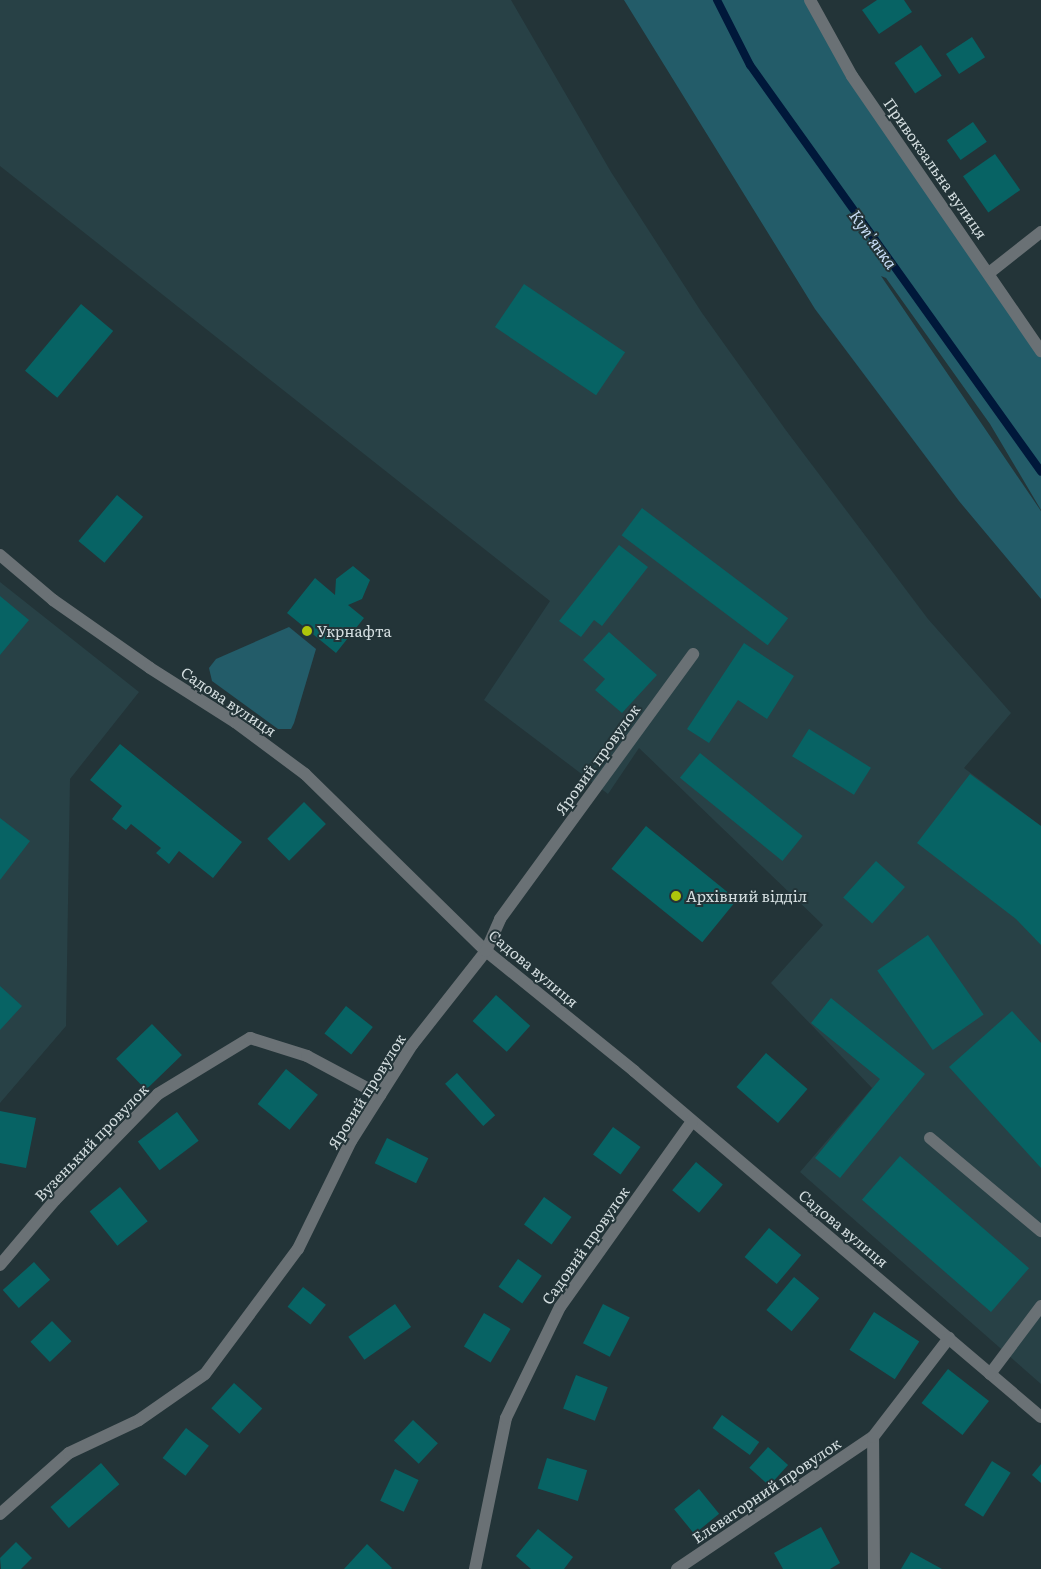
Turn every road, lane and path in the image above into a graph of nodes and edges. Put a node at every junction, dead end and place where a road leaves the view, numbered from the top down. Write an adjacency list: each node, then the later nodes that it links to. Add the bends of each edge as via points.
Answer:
1 (810, 0): 3 (street, Привокзальна вулиця, via 852,76)
2 (1041, 232): 3 (street)
3 (989, 274): 4 (street, Привокзальна вулиця)
4 (1041, 352)
5 (0, 555): 7 (street, Садова вулиця, via 53,600 235,722 305,774)
6 (693, 654): 7 (street, Яровий провулок, via 500,919)
7 (486, 951): 8 (street, Яровий провулок, via 412,1046); 9 (street, Садова вулиця)
8 (380, 1095): 12 (street, Вузенький провулок, via 307,1056 250,1038 158,1094 55,1200); 18 (street, Яровий провулок, via 351,1140 298,1249 204,1374 139,1420 69,1453)
9 (692, 1120): 14 (street, Садова вулиця); 19 (street, Садовий провулок, via 560,1307 506,1418)
10 (930, 1138): 11 (street)
11 (1041, 1231)
12 (0, 1265)
13 (1041, 1306): 15 (street)
14 (948, 1338): 15 (street, Садова вулиця); 17 (street, Елеваторний провулок)
15 (990, 1374): 16 (street, Садова вулиця)
16 (1041, 1417)
17 (873, 1437): 20 (street, Елеваторний провулок); 21 (street)
18 (0, 1514)
19 (475, 1569)
20 (677, 1569)
21 (874, 1569)

